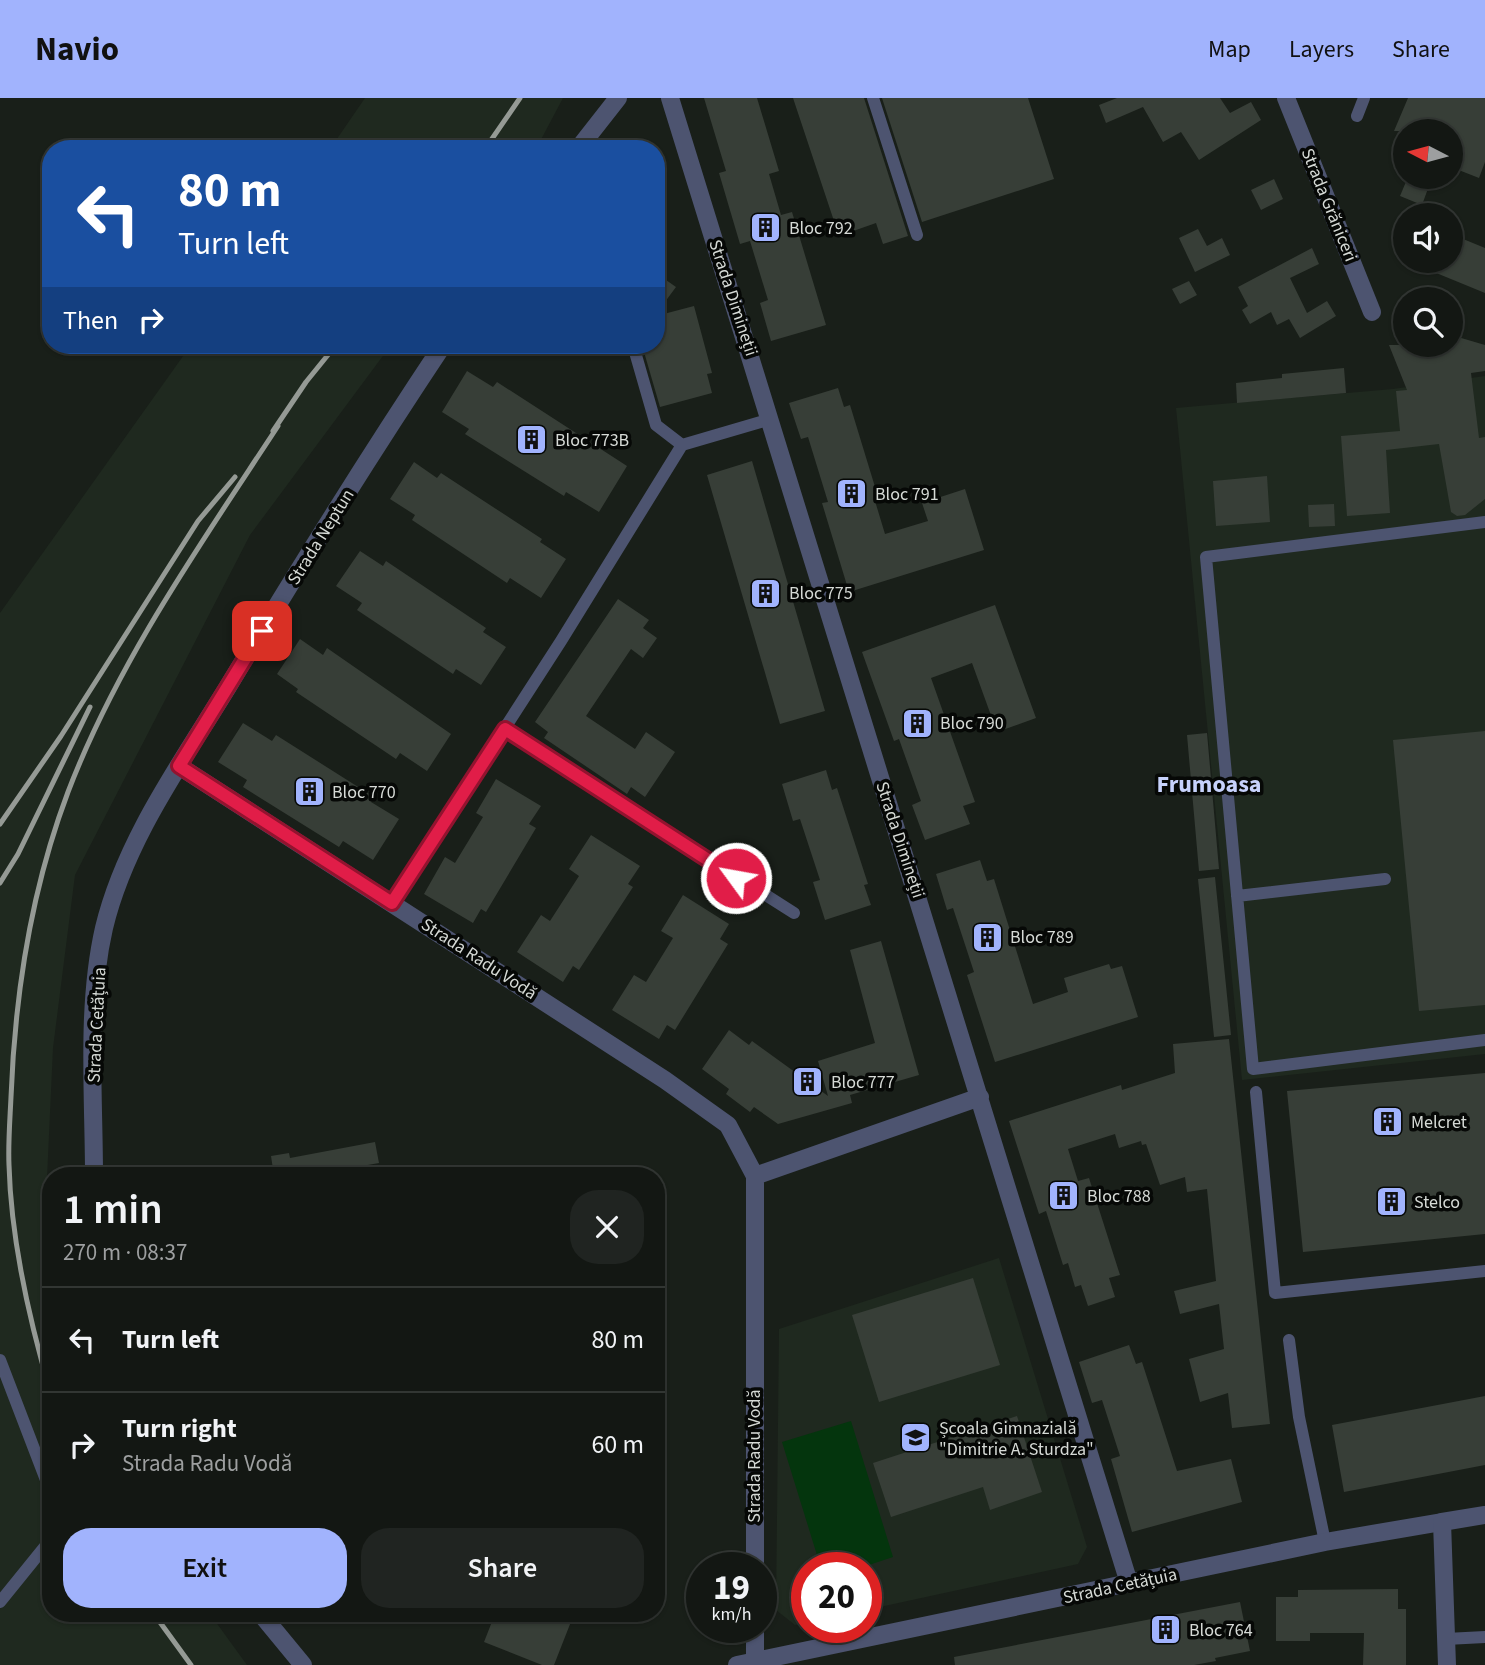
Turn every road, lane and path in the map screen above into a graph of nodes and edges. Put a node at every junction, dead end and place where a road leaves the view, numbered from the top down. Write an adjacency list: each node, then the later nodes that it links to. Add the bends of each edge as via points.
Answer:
1 (618, 98): 7 (street)
2 (670, 98): 12 (street, Strada Dimineții)
3 (873, 98): 8 (lane)
4 (1286, 98): 9 (street, Strada Grăniceri)
5 (1364, 98): 6 (lane)
6 (1357, 116)
7 (585, 140)
8 (917, 234)
9 (1372, 312)
10 (437, 354): 16 (street, Strada Neptun)
11 (636, 354): 13 (lane, via 656,425)
12 (771, 419): 13 (lane); 23 (street, Strada Dimineții)
13 (682, 446): 15 (lane)
14 (1485, 522): 18 (lane, via 1206,557)
15 (505, 729): 19 (lane); 20 (lane)
16 (179, 766): 19 (street, Strada Radu Vodă); 24 (street, Strada Cetățuia, via 127,859 104,929 95,996)
17 (1385, 880): 18 (lane)
18 (1237, 896): 21 (lane, via 1253,1069)
19 (392, 903): 25 (street, Strada Radu Vodă, via 728,1125)
20 (794, 913)
21 (1485, 1040)
22 (1256, 1092): 26 (lane, via 1275,1293)
23 (980, 1097): 25 (street); 35 (street, Strada Dimineții)
24 (94, 1167)
25 (755, 1176): 34 (street, Strada Radu Vodă)
26 (1485, 1271)
27 (1289, 1340): 32 (lane, via 1298,1417)
28 (0, 1358): 29 (lane)
29 (42, 1469)
30 (1485, 1515): 31 (street, Strada Cetățuia)
31 (1442, 1522): 32 (street, Strada Cetățuia); 39 (street)
32 (1325, 1542): 35 (street, Strada Cetățuia)
33 (42, 1550): 36 (lane)
34 (755, 1552)
35 (1129, 1583): 41 (street, Strada Cetățuia)
36 (0, 1602)
37 (268, 1622): 42 (street)
38 (1485, 1637): 39 (lane)
39 (1446, 1639): 44 (street)
40 (754, 1643): 41 (street)
41 (753, 1662): 43 (street, Strada Cetățuia)
42 (303, 1665)
43 (737, 1665)
44 (1447, 1665)

